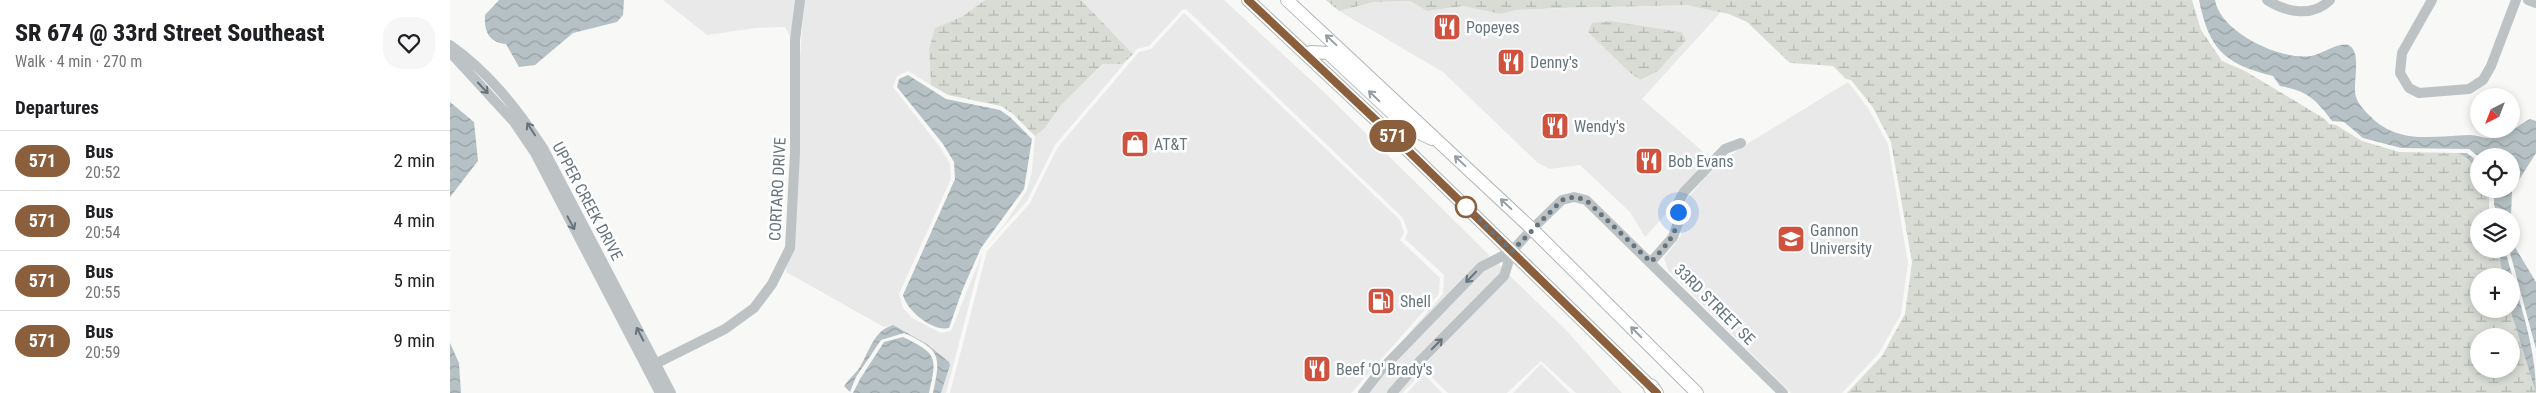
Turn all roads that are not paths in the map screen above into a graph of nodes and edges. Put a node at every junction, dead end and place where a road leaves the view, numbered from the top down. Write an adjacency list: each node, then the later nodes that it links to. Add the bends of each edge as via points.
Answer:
1 (800, 0): 18 (street, CORTARO DRIVE, via 790,248 772,284 754,308 725,329)
2 (1248, 0): 12 (main road)
3 (1288, 0): 14 (main road, one-way to 3)
4 (2268, 0): 5 (street, via 2283,10 2305,12)
5 (2330, 0)
6 (2432, 0): 7 (street, via 2402,53 2400,73 2409,88 2419,93 2469,89 2483,80)
7 (2516, 0)
8 (2528, 0): 9 (street)
9 (2536, 3)
10 (450, 45): 18 (street, UPPER CREEK DRIVE, one-way to 10, via 544,148 496,84)
11 (450, 52): 18 (street, UPPER CREEK DRIVE, one-way to 18, via 514,122 534,153)
12 (1306, 54): 14 (main road, one-way to 12, via 1408,128 1328,53); 16 (main road)
13 (1741, 143): 17 (street, via 1725,149 1684,192 1679,201 1678,223 1673,237)
14 (1441, 144): 15 (main road, one-way to 14)
15 (1532, 230): 16 (street, 33RD STREET SE); 17 (street, 33RD STREET SE, via 1562,200 1574,197 1586,200); 24 (main road, one-way to 15)
16 (1512, 251): 19 (main road); 22 (street, one-way to 22, via 1481,267); 23 (street, one-way to 16, via 1504,276)
17 (1651, 262): 25 (street, 33RD STREET SE)
18 (651, 365): 20 (street, UPPER CREEK DRIVE); 21 (street, UPPER CREEK DRIVE)
19 (1654, 391)
20 (660, 393)
21 (671, 393)
22 (1362, 393)
23 (1392, 393)
24 (1697, 393)
25 (1783, 393)

